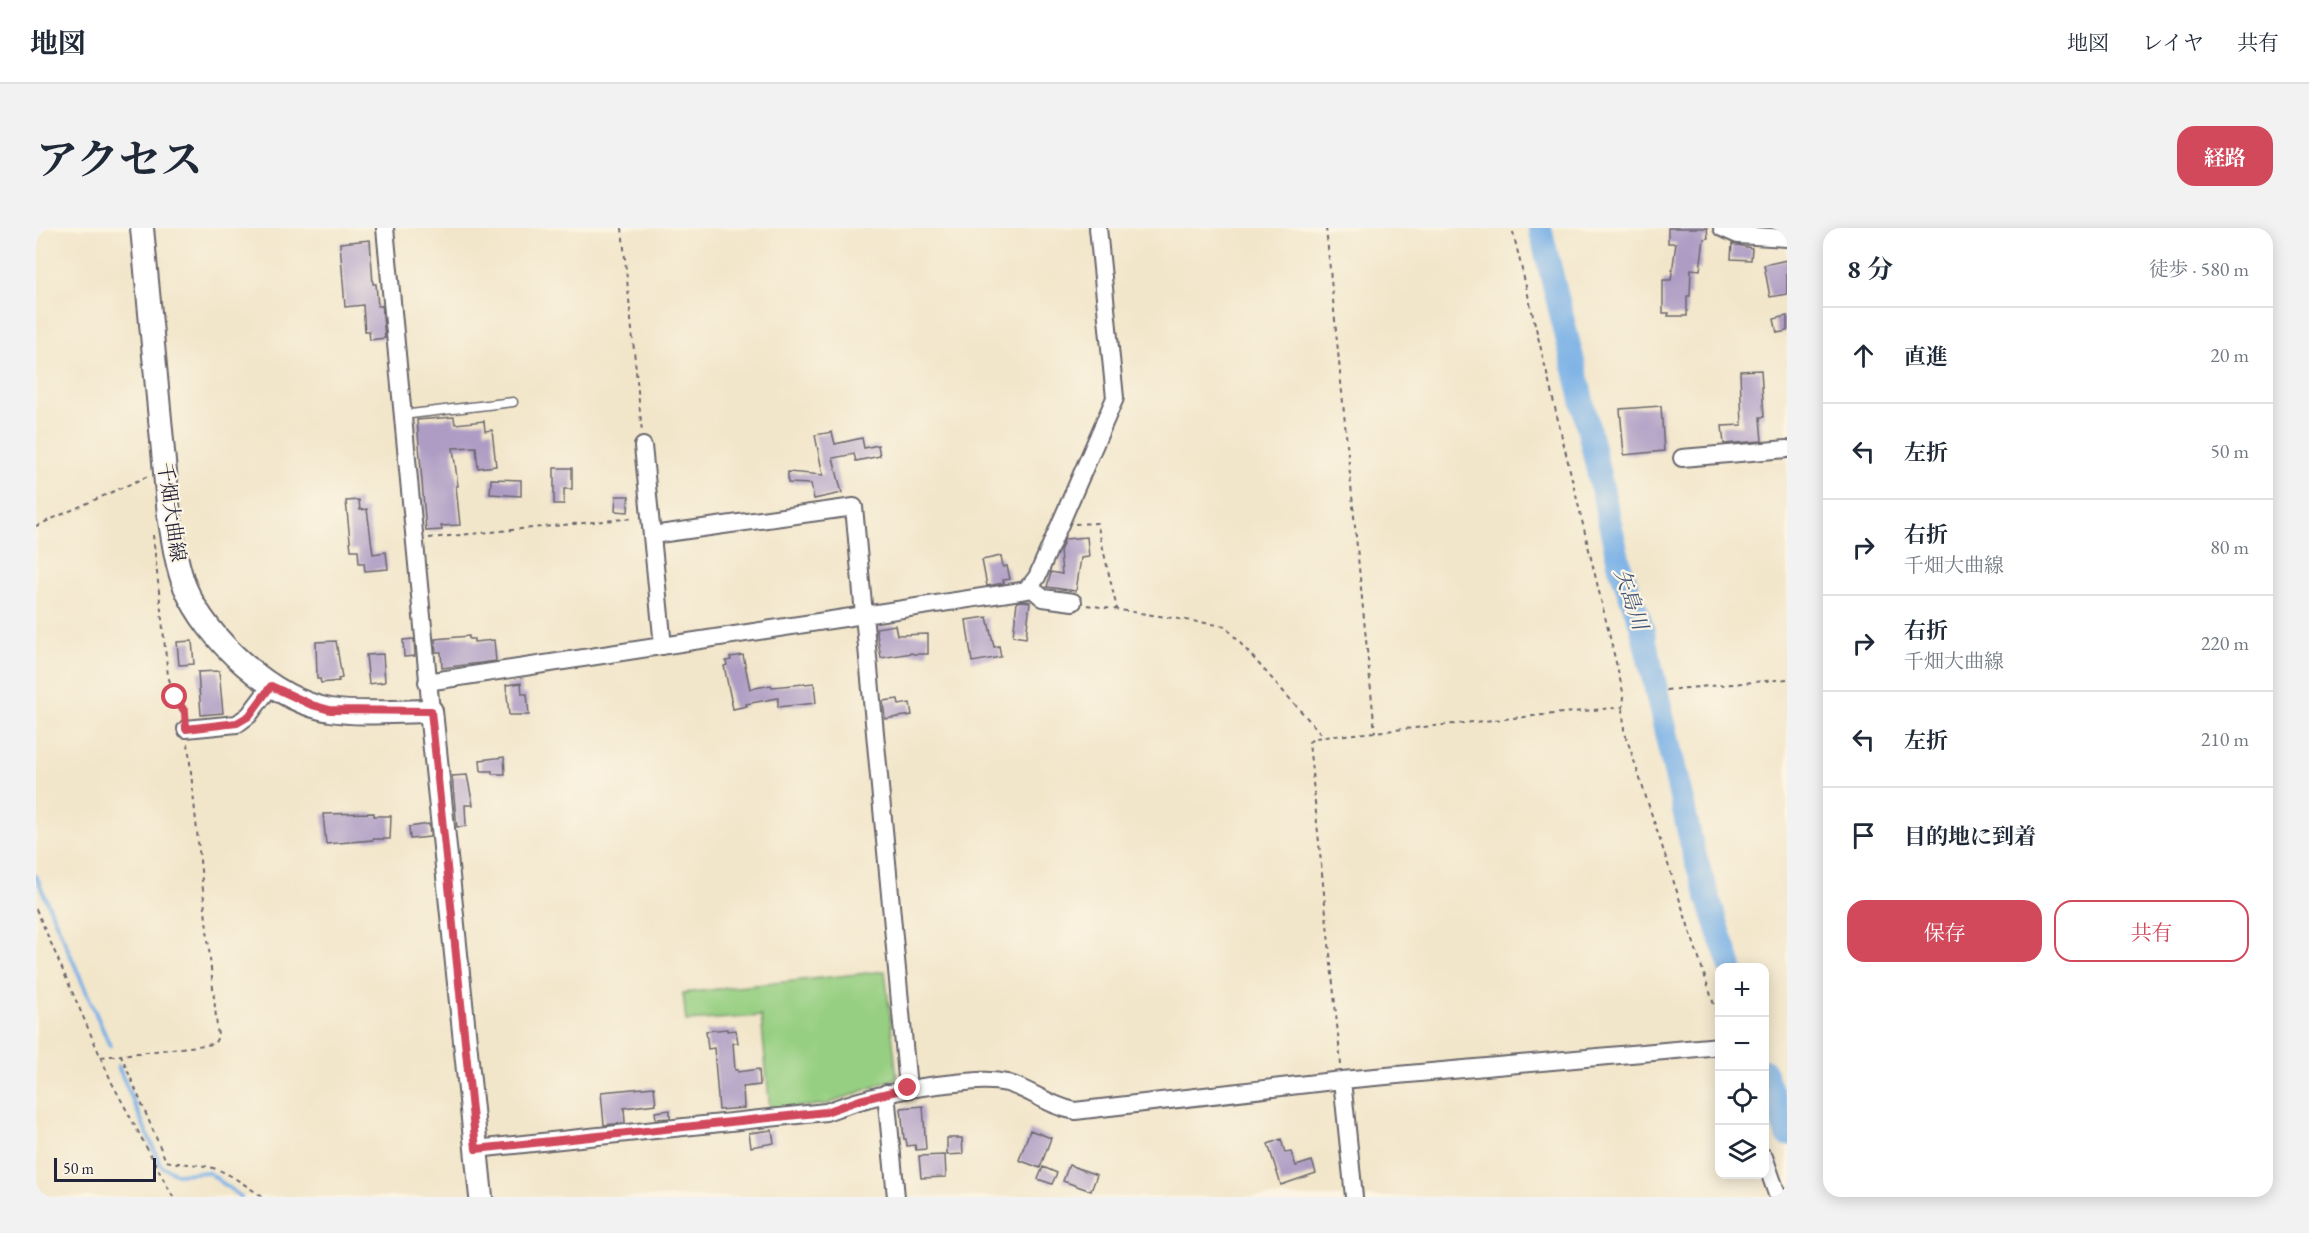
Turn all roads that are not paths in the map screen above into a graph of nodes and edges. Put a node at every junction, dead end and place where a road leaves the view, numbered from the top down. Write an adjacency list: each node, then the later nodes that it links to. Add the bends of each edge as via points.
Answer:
1 (142, 228): 17 (main road, 千畑大曲線, via 165,468 176,554 185,587 209,627)
2 (385, 228): 7 (street)
3 (1098, 228): 12 (street, via 1114,398 1037,577)
4 (1722, 228): 5 (street, via 1738,235)
5 (1787, 238)
6 (513, 402): 7 (lane)
7 (402, 415): 16 (street)
8 (644, 446): 11 (street)
9 (1787, 449): 10 (street)
10 (1682, 458)
11 (652, 535): 14 (street, via 854,507); 15 (street)
12 (1029, 586): 13 (street, via 1043,598); 14 (street, via 1027,590)
13 (1073, 602)
14 (863, 615): 15 (street); 22 (street)
15 (663, 646): 16 (street)
16 (427, 682): 18 (street)
17 (271, 686): 18 (main road, 千畑大曲線, via 330,710); 19 (street, via 249,716 237,723)
18 (431, 711): 24 (main road)
19 (186, 729)
20 (1715, 1046): 21 (street)
21 (1342, 1080): 22 (street, via 1075,1111 1059,1108 1010,1084 990,1080); 28 (street)
22 (908, 1088): 23 (street)
23 (886, 1093): 24 (street, via 826,1112); 27 (street)
24 (476, 1149): 26 (main road)
25 (1769, 1171): 29 (street)
26 (481, 1197)
27 (896, 1197)
28 (1354, 1197)
29 (1778, 1197)

